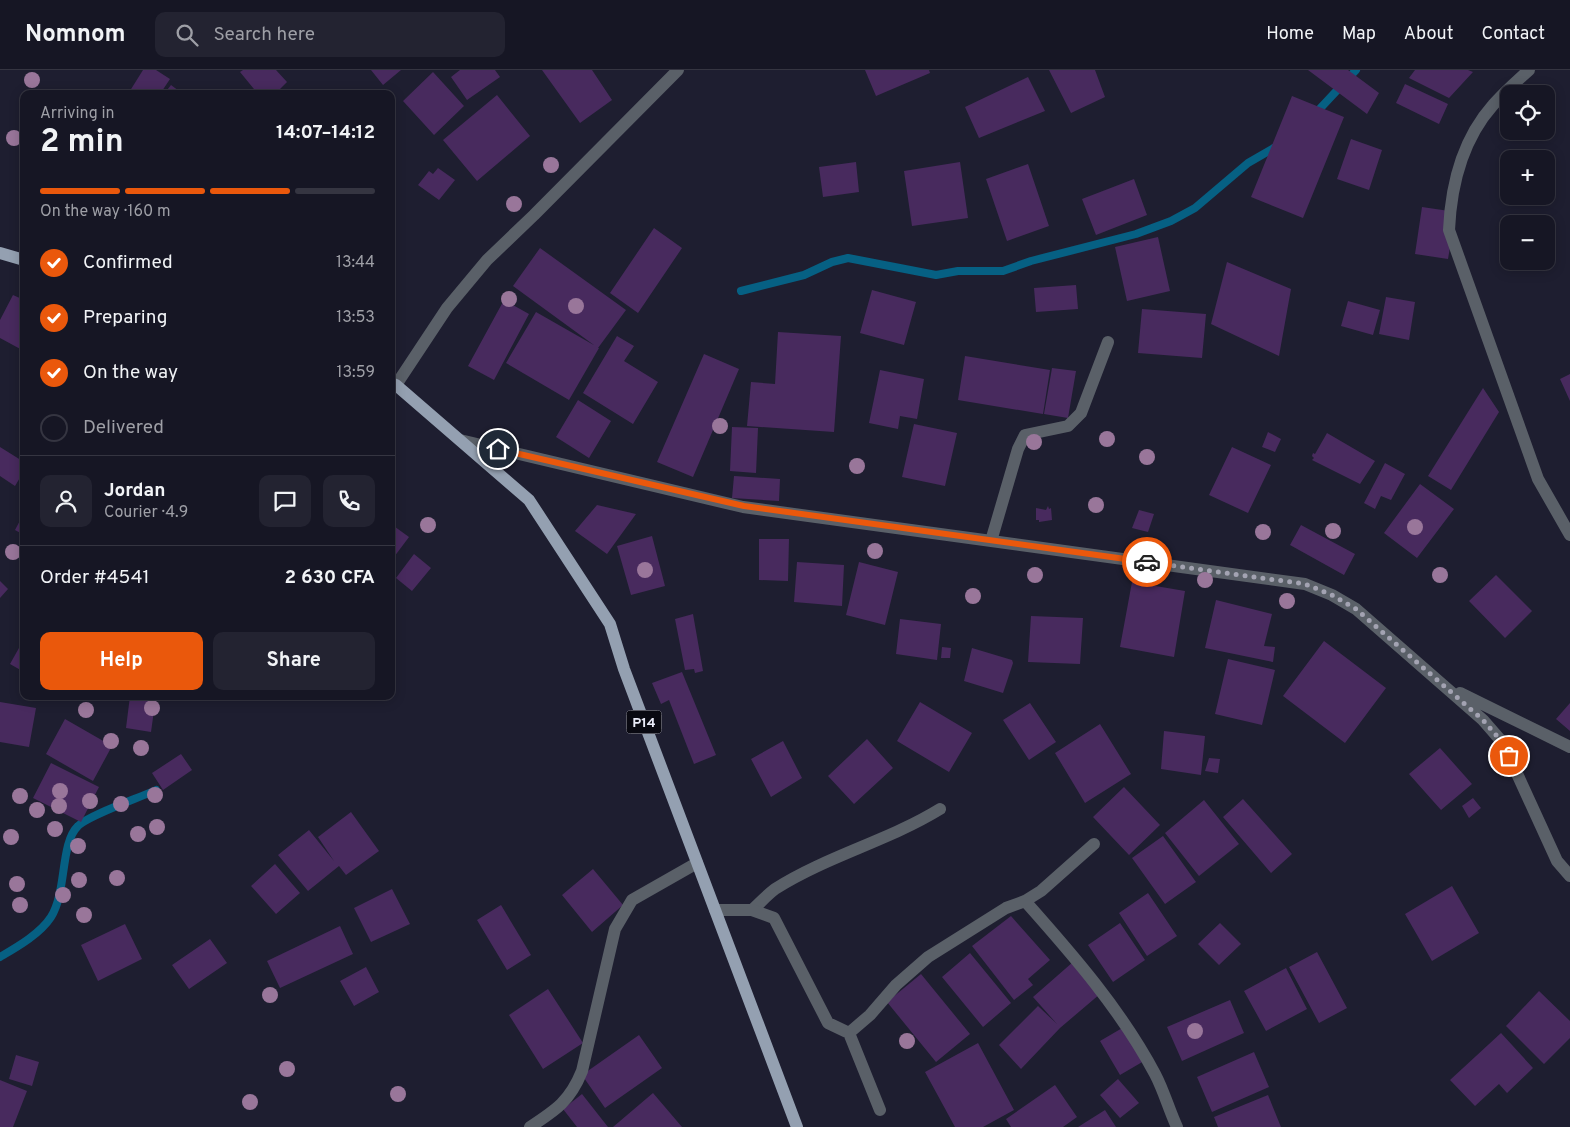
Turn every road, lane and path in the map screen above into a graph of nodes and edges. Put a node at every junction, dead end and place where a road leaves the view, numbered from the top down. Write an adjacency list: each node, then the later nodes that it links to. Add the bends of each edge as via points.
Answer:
1 (678, 70): 6 (street, via 486,260 447,308)
2 (1529, 70): 9 (street, via 1492,105 1473,133 1458,167 1450,201 1449,230 1538,479)
3 (0, 253): 4 (main road)
4 (20, 259)
5 (1108, 342): 10 (street, via 1081,413 1068,426 1025,435)
6 (395, 383)
7 (395, 385): 8 (main road, P14)
8 (460, 440): 10 (street, via 744,506); 15 (main road, P14, via 529,500 610,624 624,670)
9 (1570, 535)
10 (991, 541): 11 (street, via 1305,584 1356,609)
11 (1444, 686): 12 (street); 16 (street, via 1483,720 1503,743 1557,861)
12 (1570, 747)
13 (940, 808): 19 (street, via 913,826 846,852 774,890)
14 (1094, 844): 17 (street)
15 (698, 863): 18 (main road, P14); 22 (street, via 632,900 622,913 615,929 582,1071 574,1091 561,1107)
16 (1570, 876)
17 (1025, 901): 20 (street, via 1006,908 928,957); 24 (street, via 1118,1013 1155,1075)
18 (715, 910): 19 (street); 23 (main road, P14)
19 (752, 910): 20 (street, via 774,918 828,1022)
20 (849, 1033): 21 (street)
21 (880, 1110)
22 (530, 1127)
23 (797, 1127)
24 (1177, 1127)

